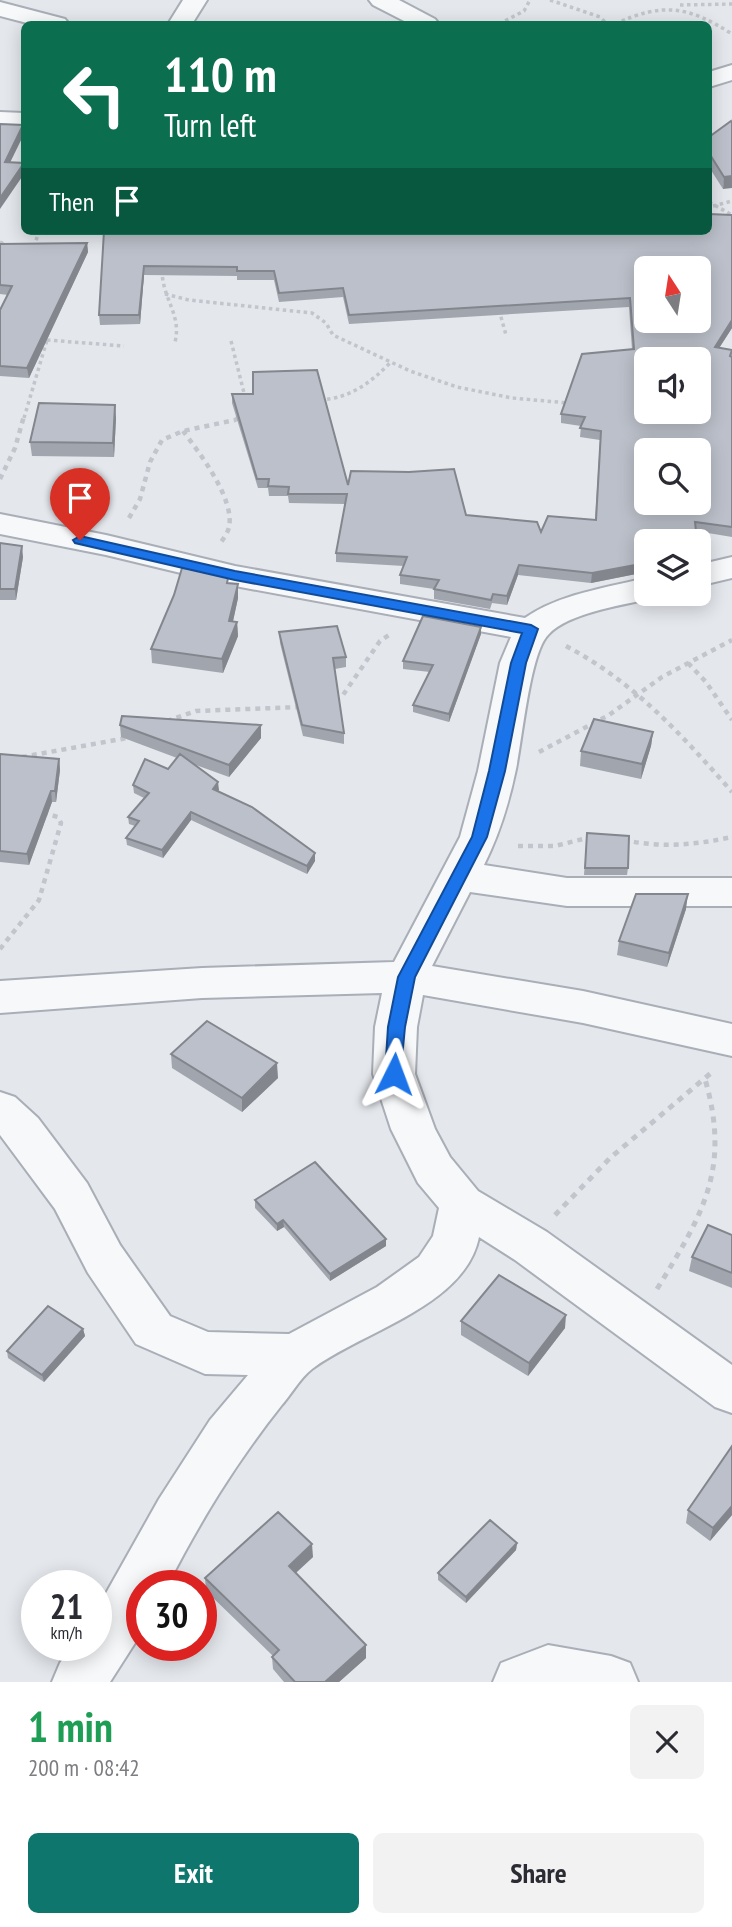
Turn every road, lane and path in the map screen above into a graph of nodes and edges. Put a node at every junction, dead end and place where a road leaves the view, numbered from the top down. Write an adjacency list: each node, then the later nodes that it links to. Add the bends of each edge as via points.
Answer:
1 (195, 0): 9 (street)
2 (381, 0): 10 (street)
3 (530, 0): 11 (path, via 524,11)
4 (550, 0): 12 (path)
5 (732, 4): 14 (path, via 676,5)
6 (0, 9): 8 (street)
7 (635, 11): 13 (path)
8 (46, 21)
9 (182, 21)
10 (421, 21)
11 (505, 21)
12 (604, 21)
13 (620, 21)
14 (710, 21)
15 (712, 22): 16 (path)
16 (716, 24): 17 (path); 18 (path)
17 (712, 27)
18 (732, 34)
19 (732, 72): 20 (street)
20 (712, 79)
21 (0, 120): 22 (street)
22 (21, 121)
23 (732, 201): 24 (path)
24 (712, 204)
25 (712, 205): 26 (path)
26 (732, 215)
27 (38, 235): 30 (path)
28 (0, 242): 29 (path)
29 (20, 251)
30 (30, 255)
31 (161, 268): 32 (path)
32 (165, 294): 38 (path, via 179,320); 40 (path, via 312,313 333,335)
33 (497, 302): 35 (path)
34 (46, 327): 36 (path)
35 (506, 335)
36 (47, 340): 39 (path); 46 (path, via 15,448)
37 (231, 341): 41 (path)
38 (175, 342)
39 (124, 346)
40 (390, 363): 43 (path, via 349,396); 44 (path, via 469,390)
41 (246, 399): 42 (path); 45 (path, via 235,420)
42 (255, 400)
43 (308, 401)
44 (571, 403)
45 (183, 431): 48 (path, via 156,447 140,499); 51 (path, via 207,463 226,509 229,527 220,544)
46 (0, 479)
47 (0, 524): 48 (street)
48 (106, 545): 51 (street)
49 (732, 567): 50 (street)
50 (711, 573)
51 (235, 576): 53 (street)
52 (634, 592): 54 (street, via 549,617)
53 (424, 610): 54 (street); 58 (path, via 380,641 343,695)
54 (531, 629): 57 (path, via 600,665); 64 (street, via 513,686)
55 (732, 640): 56 (path)
56 (688, 663): 57 (path); 60 (path)
57 (640, 693): 64 (path, via 574,735); 65 (path)
58 (333, 702)
59 (302, 707): 61 (path, via 195,711)
60 (732, 720)
61 (158, 724)
62 (132, 736): 63 (path)
63 (13, 759)
64 (497, 771): 68 (street)
65 (732, 792)
66 (36, 812): 73 (path, via 58,817 61,823 39,900)
67 (596, 836): 68 (path, via 547,848)
68 (480, 837): 71 (street)
69 (732, 837): 70 (path, via 660,848)
70 (618, 839)
71 (460, 876): 72 (street, via 567,892); 74 (street)
72 (732, 891)
73 (0, 949)
74 (406, 977): 75 (street); 76 (street, via 583,1007); 79 (street, via 396,1027 394,1074 413,1129 434,1170)
75 (0, 997)
76 (723, 1055): 77 (path)
77 (705, 1079): 80 (path, via 623,1144 575,1190); 81 (path, via 715,1115 717,1153 705,1204)
78 (0, 1109): 82 (street, via 23,1130 71,1196 104,1259 153,1330 205,1353)
79 (462, 1203): 80 (street); 82 (street, via 456,1242 435,1270 393,1301)
80 (531, 1246): 81 (street)
81 (637, 1323): 83 (street)
82 (294, 1355): 85 (street, via 227,1436 118,1624)
83 (732, 1392)
84 (71, 1682): 85 (street)
85 (79, 1682)
86 (520, 1682): 87 (street, via 548,1671)
87 (611, 1682)

